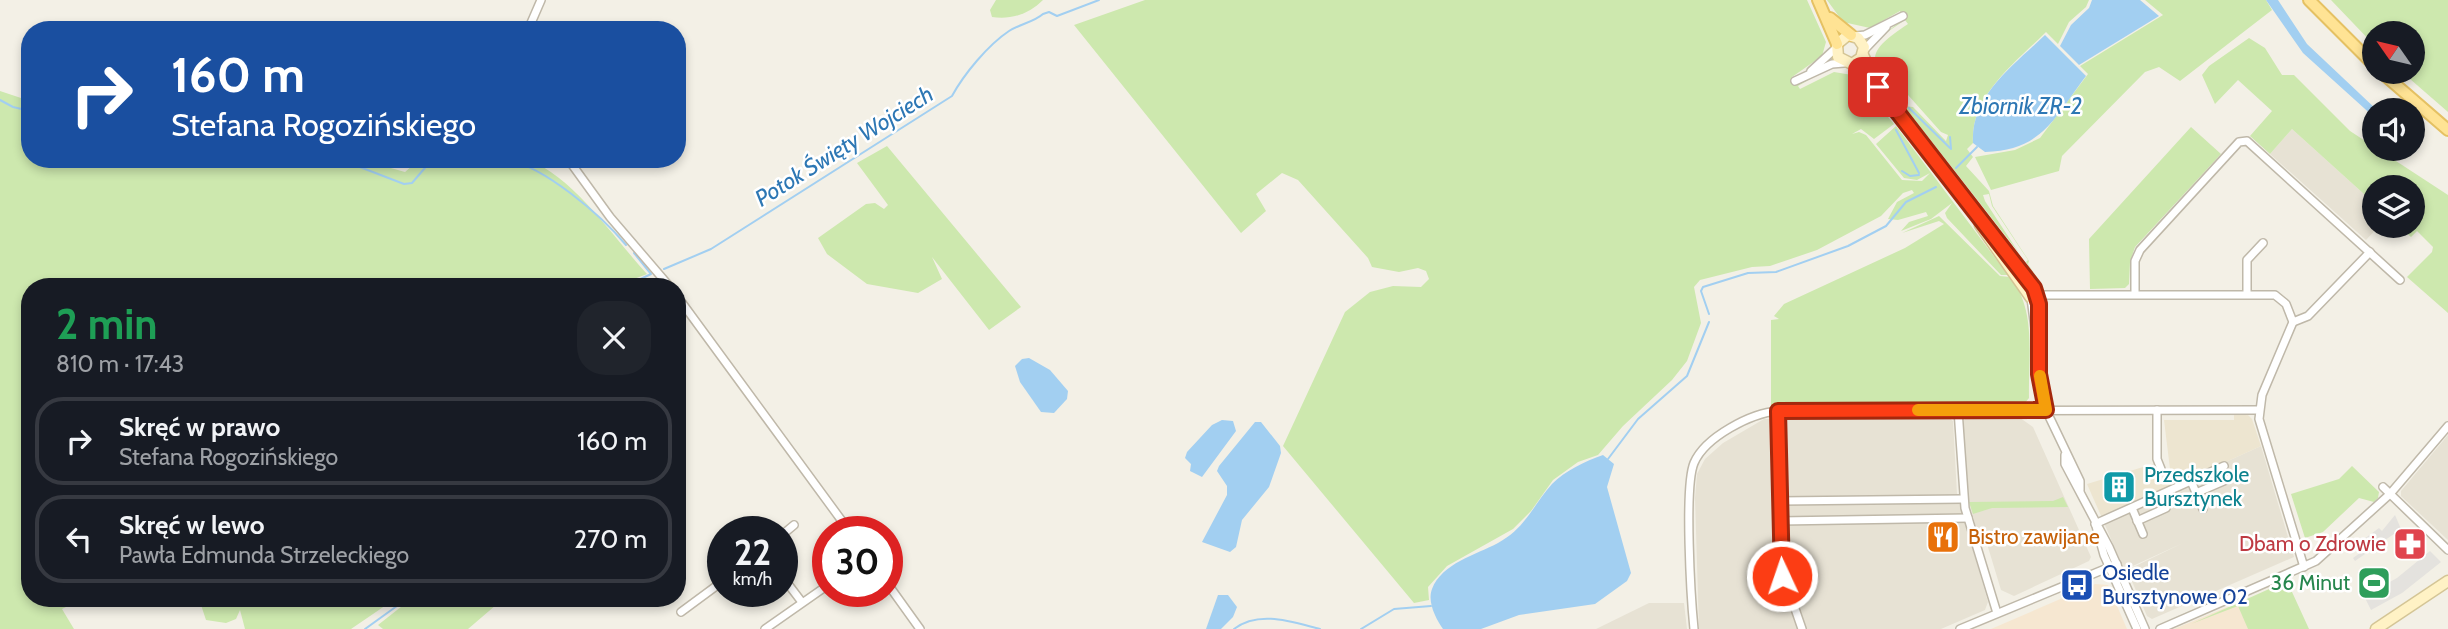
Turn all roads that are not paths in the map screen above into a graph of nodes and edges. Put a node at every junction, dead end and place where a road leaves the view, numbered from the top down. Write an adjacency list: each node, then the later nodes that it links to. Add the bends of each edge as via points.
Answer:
1 (541, 0): 6 (street)
2 (1818, 0): 4 (main road)
3 (2309, 0): 11 (main road)
4 (1825, 14): 8 (main road); 9 (main road)
5 (1903, 16): 7 (street)
6 (532, 21)
7 (1889, 24): 8 (street); 10 (street)
8 (1853, 35): 9 (main road, via 1841,38); 10 (main road, via 1862,42)
9 (1836, 46): 12 (main road, via 1838,58); 13 (street)
10 (1864, 52): 12 (main road); 16 (main road)
11 (2362, 53)
12 (1848, 63): 13 (street); 16 (main road)
13 (1810, 73): 14 (street)
14 (1795, 81)
15 (2395, 84): 17 (main road)
16 (1878, 87): 25 (main road)
17 (2448, 130)
18 (574, 168): 21 (street)
19 (2263, 243): 23 (street, via 2247,260)
20 (2370, 252): 22 (street); 24 (street, via 2248,141 2239,142 2140,250 2135,261); 27 (street, via 2308,316)
21 (662, 278)
22 (2400, 280)
23 (2247, 293): 24 (street); 27 (street, via 2279,298)
24 (2135, 294): 25 (street)
25 (2034, 298): 29 (street)
26 (686, 308): 46 (street)
27 (2293, 322): 31 (street)
28 (1958, 410): 29 (street); 32 (street); 41 (street)
29 (2046, 410): 30 (street); 50 (street, via 2065,464)
30 (2157, 410): 31 (street); 35 (street)
31 (2258, 410): 54 (street)
32 (1778, 411): 42 (street); 65 (street, via 1755,416 1716,439 1693,465)
33 (2448, 426): 40 (street)
34 (2224, 466): 37 (street)
35 (2161, 470)
36 (2233, 477): 39 (street)
37 (2192, 481): 39 (street); 43 (street)
38 (2383, 487): 40 (street)
39 (2196, 493): 45 (street)
40 (2390, 494): 52 (street); 54 (street)
41 (1963, 499): 42 (street); 47 (street)
42 (1780, 501): 49 (street)
43 (2132, 508): 48 (street); 50 (street)
44 (2166, 508): 48 (street)
45 (2203, 509)
46 (838, 516)
47 (1968, 518): 49 (street); 62 (street)
48 (2137, 520): 51 (street)
49 (1780, 521): 66 (street, via 1782,576)
50 (2096, 525): 53 (street, via 2096,535)
51 (2143, 534)
52 (2448, 550)
53 (2113, 565): 62 (street); 68 (street); 69 (street)
54 (2304, 567): 70 (street)
55 (2448, 582): 71 (main road)
56 (707, 592): 61 (street)
57 (798, 597): 59 (street)
58 (812, 598): 59 (street)
59 (801, 601): 63 (street)
60 (903, 605): 64 (street)
61 (681, 612)
62 (1997, 613): 67 (street)
63 (765, 629)
64 (920, 629)
65 (1694, 629)
66 (1802, 629)
67 (1960, 629)
68 (2137, 629)
69 (2145, 629)
70 (2160, 629)
71 (2376, 629)

